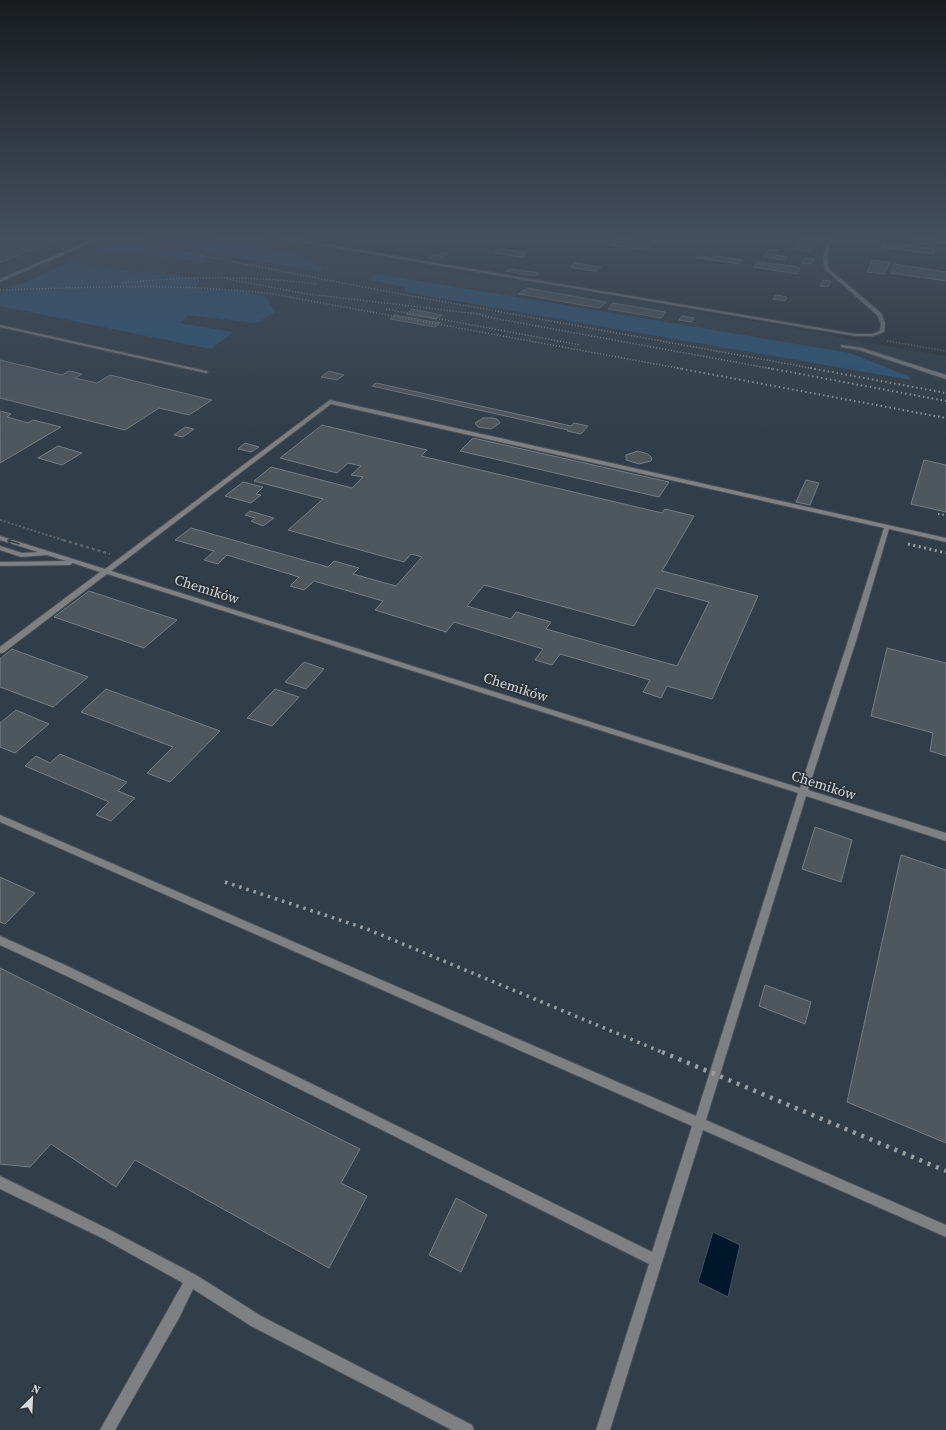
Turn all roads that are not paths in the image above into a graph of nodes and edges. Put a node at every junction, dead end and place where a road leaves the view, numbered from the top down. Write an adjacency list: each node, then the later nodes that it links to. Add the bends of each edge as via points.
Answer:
1 (670, 304): 2 (street, via 855,335 882,332 883,323 879,314)
2 (867, 304)
3 (0, 326): 5 (street)
4 (843, 346): 6 (street)
5 (206, 372)
6 (946, 376)
7 (887, 527): 9 (street); 16 (street, via 330,402); 18 (street)
8 (0, 538): 11 (street, Chemików, one-way to 8)
9 (946, 540)
10 (0, 548): 11 (street, via 21,555)
11 (51, 554): 13 (street, Chemików)
12 (0, 559): 15 (street)
13 (77, 562): 15 (street, Chemików); 16 (street, Chemików)
14 (0, 564): 15 (street, Chemików)
15 (18, 564)
16 (106, 571): 17 (street); 18 (street, Chemików)
17 (0, 652)
18 (803, 792): 20 (street, Chemików); 22 (street)
19 (0, 818): 22 (street)
20 (946, 837)
21 (0, 940): 25 (street, via 304,1086)
22 (699, 1124): 24 (street); 25 (street)
23 (0, 1182): 26 (street, via 106,1234)
24 (946, 1231)
25 (656, 1261): 29 (street)
26 (191, 1280): 27 (street); 28 (street, via 256,1321)
27 (107, 1430)
28 (467, 1430)
29 (603, 1430)

